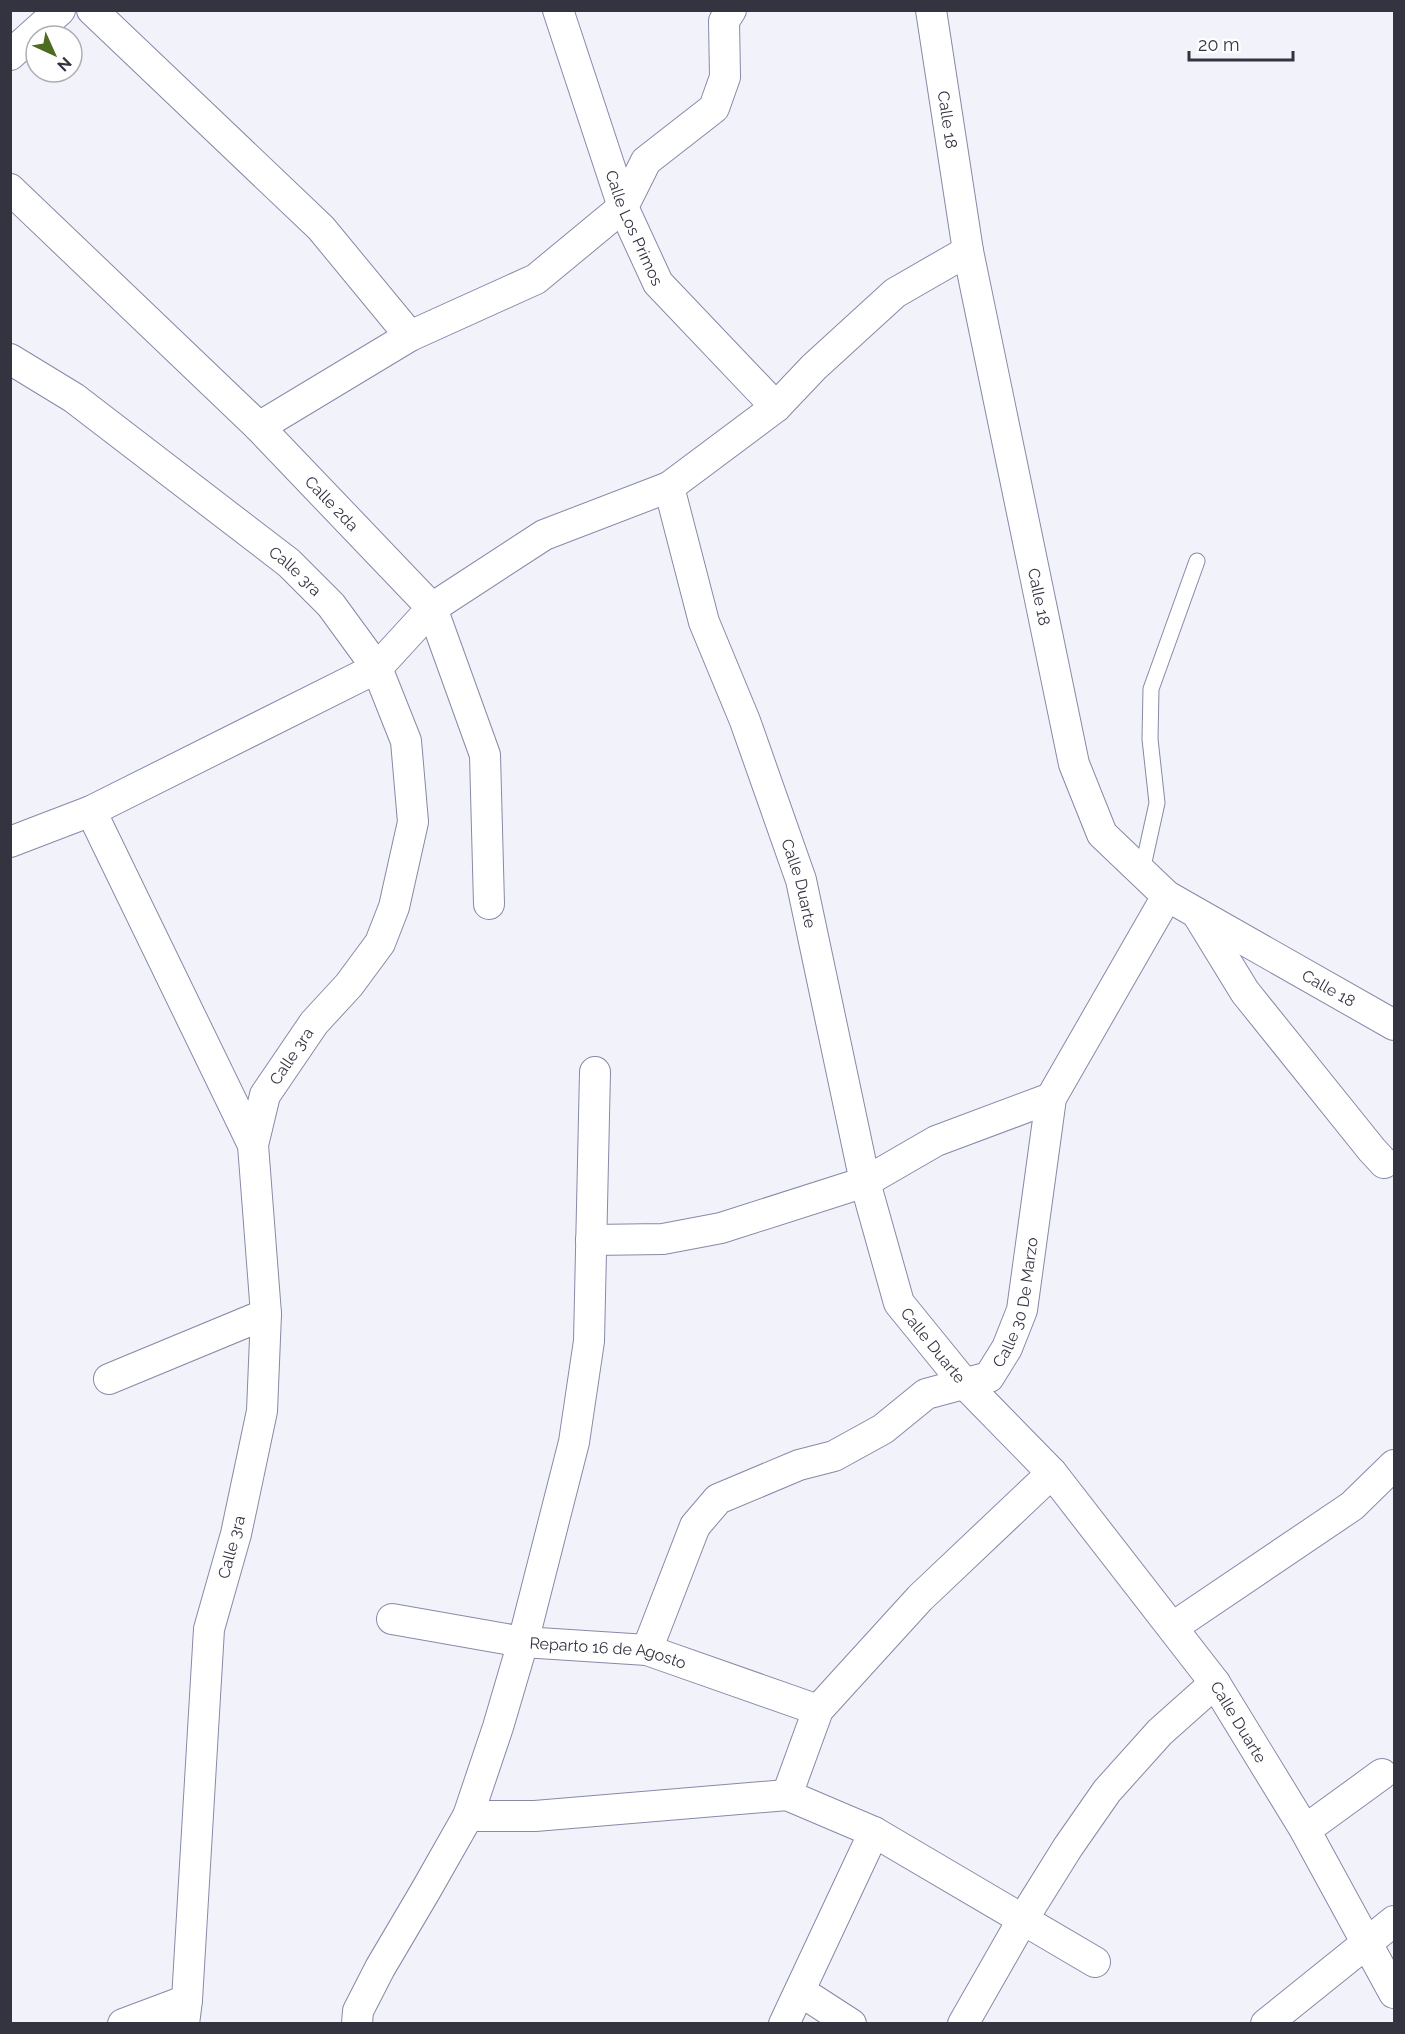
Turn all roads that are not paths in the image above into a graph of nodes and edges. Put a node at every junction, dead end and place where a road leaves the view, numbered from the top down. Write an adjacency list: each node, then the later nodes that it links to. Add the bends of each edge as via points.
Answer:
1 (60, 10): 6 (street)
2 (92, 10): 10 (street, via 321,228)
3 (558, 10): 8 (street, Calle Los Primos)
4 (730, 10): 8 (street, via 724,21 725,77 714,108 646,161)
5 (931, 10): 9 (street, Calle 18)
6 (10, 55)
7 (10, 189): 13 (street, Calle 2da)
8 (623, 207): 10 (street, via 536,279); 12 (street, Calle Los Primos, via 658,284)
9 (968, 251): 12 (street, via 896,293); 20 (street, Calle 18, via 1074,764 1102,834)
10 (410, 336): 13 (street)
11 (10, 359): 17 (street, Calle 3ra, via 74,398 289,563 331,605)
12 (776, 407): 14 (street)
13 (259, 427): 16 (street, Calle 2da)
14 (669, 487): 16 (street, via 544,535); 29 (street, Calle Duarte, via 704,622 745,721 801,880)
15 (1197, 561): 20 (lane, via 1151,689 1150,739 1157,803)
16 (432, 608): 17 (street); 22 (street, Calle 2da, via 485,755)
17 (377, 668): 18 (street); 27 (street, Calle 3ra, via 406,741 413,822 394,907 380,943 314,1023 265,1095)
18 (91, 811): 19 (street); 27 (street)
19 (10, 842)
20 (1142, 871): 21 (street, Calle 18)
21 (1167, 896): 23 (street, Calle 18); 26 (street, Calle 30 De Marzo)
22 (489, 904)
23 (1198, 914): 24 (street, Calle 18); 28 (street, via 1245,992)
24 (1395, 1025)
25 (596, 1072): 30 (street)
26 (1051, 1098): 29 (street, via 936,1141); 33 (street, Calle 30 De Marzo, via 1022,1310 989,1377)
27 (253, 1145): 31 (street, Calle 3ra)
28 (1384, 1162)
29 (866, 1182): 30 (street, via 721,1228 663,1239); 33 (street, Calle Duarte, via 899,1303)
30 (591, 1240): 38 (street, via 589,1341 574,1442)
31 (267, 1314): 32 (street); 53 (street, Calle 3ra, via 262,1411 236,1534 209,1629)
32 (109, 1379)
33 (964, 1383): 35 (street, Calle Duarte); 39 (street, Calle 30 De Marzo, via 926,1394 883,1429 834,1456 799,1465 718,1499 695,1526)
34 (1395, 1465): 37 (street, via 1352,1506)
35 (1052, 1473): 37 (street, Calle Duarte); 41 (street, via 920,1598)
36 (392, 1619): 38 (street, Reparto 16 de Agosto)
37 (1173, 1627): 40 (street, Calle Duarte)
38 (523, 1642): 39 (street, Reparto 16 de Agosto); 44 (street)
39 (647, 1650): 41 (street, Reparto 16 de Agosto)
40 (1215, 1683): 45 (street, Calle Duarte); 47 (street, via 1160,1732 1107,1791)
41 (818, 1710): 43 (street)
42 (1382, 1774): 45 (street)
43 (787, 1795): 44 (street, via 535,1816); 46 (street)
44 (468, 1816): 55 (street, via 380,1968 358,2011)
45 (1305, 1830): 49 (street, Calle Duarte)
46 (874, 1832): 47 (street); 51 (street)
47 (1023, 1919): 50 (street); 58 (street)
48 (1395, 1922): 49 (street)
49 (1368, 1944): 52 (street, Calle Duarte); 59 (street)
50 (1095, 1962)
51 (800, 1991): 56 (street); 57 (street)
52 (1395, 1993)
53 (186, 2012): 54 (street)
54 (123, 2024)
55 (357, 2024)
56 (784, 2024)
57 (851, 2024)
58 (963, 2024)
59 (1266, 2024)

